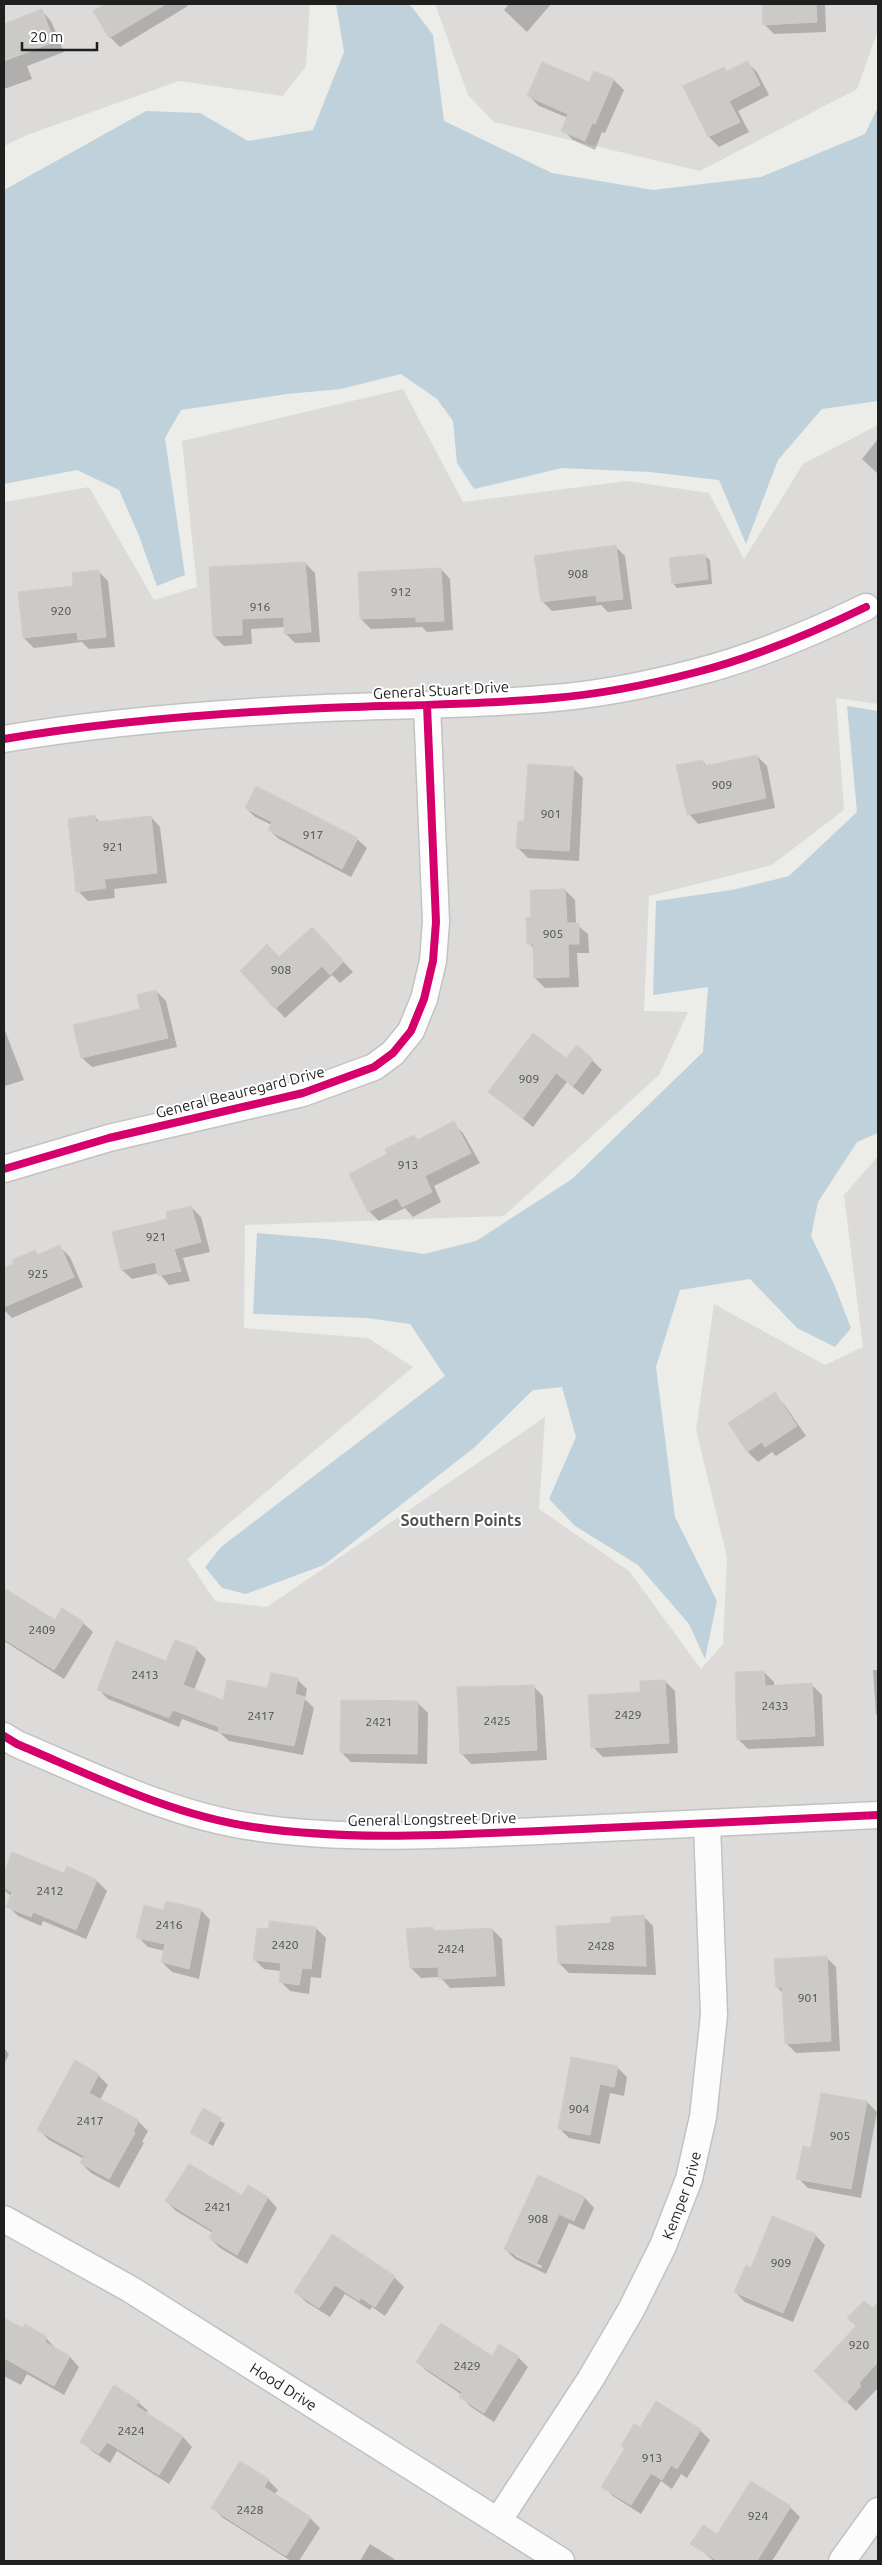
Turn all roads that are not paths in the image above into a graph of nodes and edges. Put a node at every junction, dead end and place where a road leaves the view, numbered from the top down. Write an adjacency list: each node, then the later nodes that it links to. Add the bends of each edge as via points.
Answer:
1 (866, 607): 2 (street, General Stuart Drive, via 752,656 698,672 630,687 556,698)
2 (426, 705): 3 (street, General Stuart Drive, via 188,716 80,726); 4 (street, General Beauregard Drive, via 436,922 433,961 424,999 410,1031 393,1053 366,1070 302,1093 110,1138)
3 (4, 739)
4 (4, 1169)
5 (4, 1736): 7 (street, General Longstreet Drive, via 140,1796 194,1814 252,1827 310,1834 416,1836)
6 (878, 1815): 7 (street, General Longstreet Drive)
7 (706, 1824): 10 (street, Kemper Drive, via 714,2015 703,2117 689,2180 663,2246 631,2310 590,2380)
8 (4, 2219): 10 (street, Hood Drive, via 130,2290)
9 (878, 2511): 12 (street)
10 (498, 2521): 11 (street, Hood Drive)
11 (561, 2561)
12 (842, 2561)

